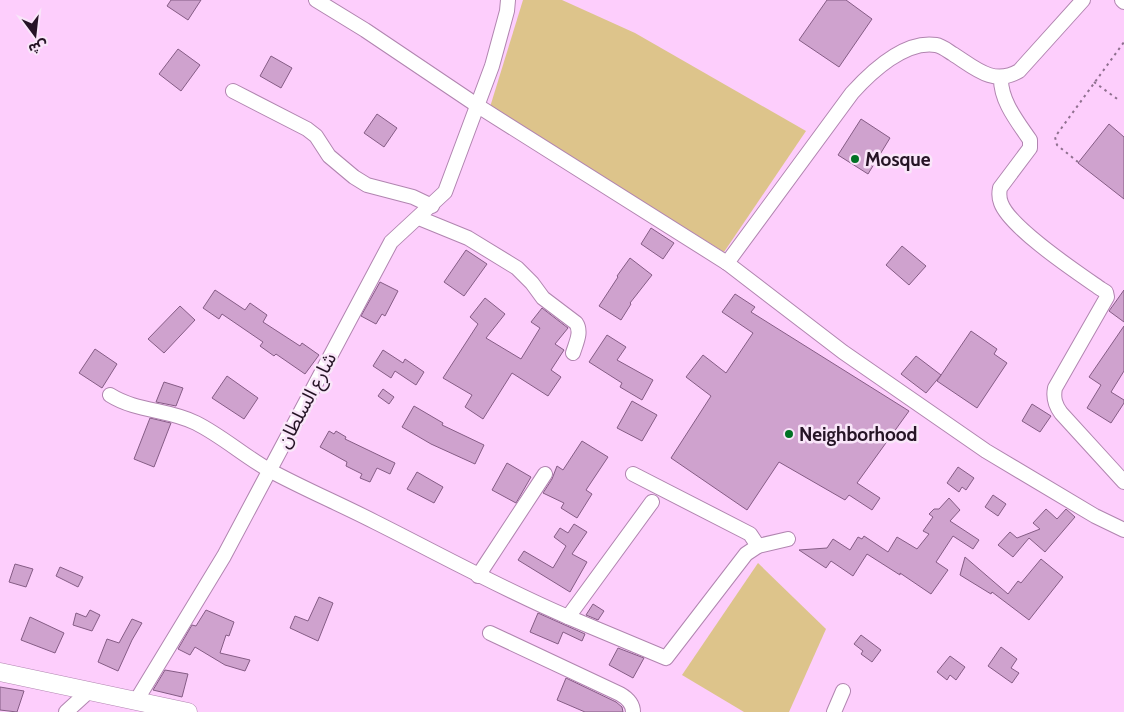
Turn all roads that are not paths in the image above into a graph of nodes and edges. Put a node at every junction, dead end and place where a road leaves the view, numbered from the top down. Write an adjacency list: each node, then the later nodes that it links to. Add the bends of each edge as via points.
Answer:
1 (316, 0): 6 (street)
2 (508, 0): 6 (street, شارع السلطان, via 492,66)
3 (1083, 0): 4 (street, via 1019,71)
4 (1001, 77): 9 (street, via 985,74 938,45 926,44 908,49 886,61 852,94); 15 (street, via 1003,96 1030,140 1030,148 1000,188 1001,204 1025,233 1106,292 1108,297 1056,388 1055,406)
5 (233, 91): 7 (street, via 308,129 329,156 367,185 413,197)
6 (478, 106): 7 (street, شارع السلطان, via 445,192); 9 (street)
7 (432, 206): 8 (street, شارع السلطان)
8 (419, 218): 10 (street, via 468,238 517,268 543,298 579,326); 12 (street, شارع السلطان, via 391,242 384,253)
9 (727, 263): 17 (street, via 843,352 986,451)
10 (573, 353)
11 (110, 395): 12 (street, via 135,407 183,417 196,423)
12 (269, 469): 20 (street); 26 (street, شارع السلطان, via 224,556)
13 (545, 474): 20 (street)
14 (633, 474): 19 (street, via 750,534)
15 (1124, 482)
16 (652, 502): 21 (street)
17 (1124, 530)
18 (788, 539): 19 (street)
19 (758, 546): 21 (street, via 746,554 666,658)
20 (478, 576): 21 (street)
21 (568, 617)
22 (490, 633): 29 (street, via 620,694 632,704)
23 (0, 672): 24 (street)
24 (89, 691): 26 (street); 27 (street)
25 (842, 691): 30 (street)
26 (136, 701): 28 (street)
27 (66, 712)
28 (188, 712)
29 (632, 712)
30 (834, 712)

